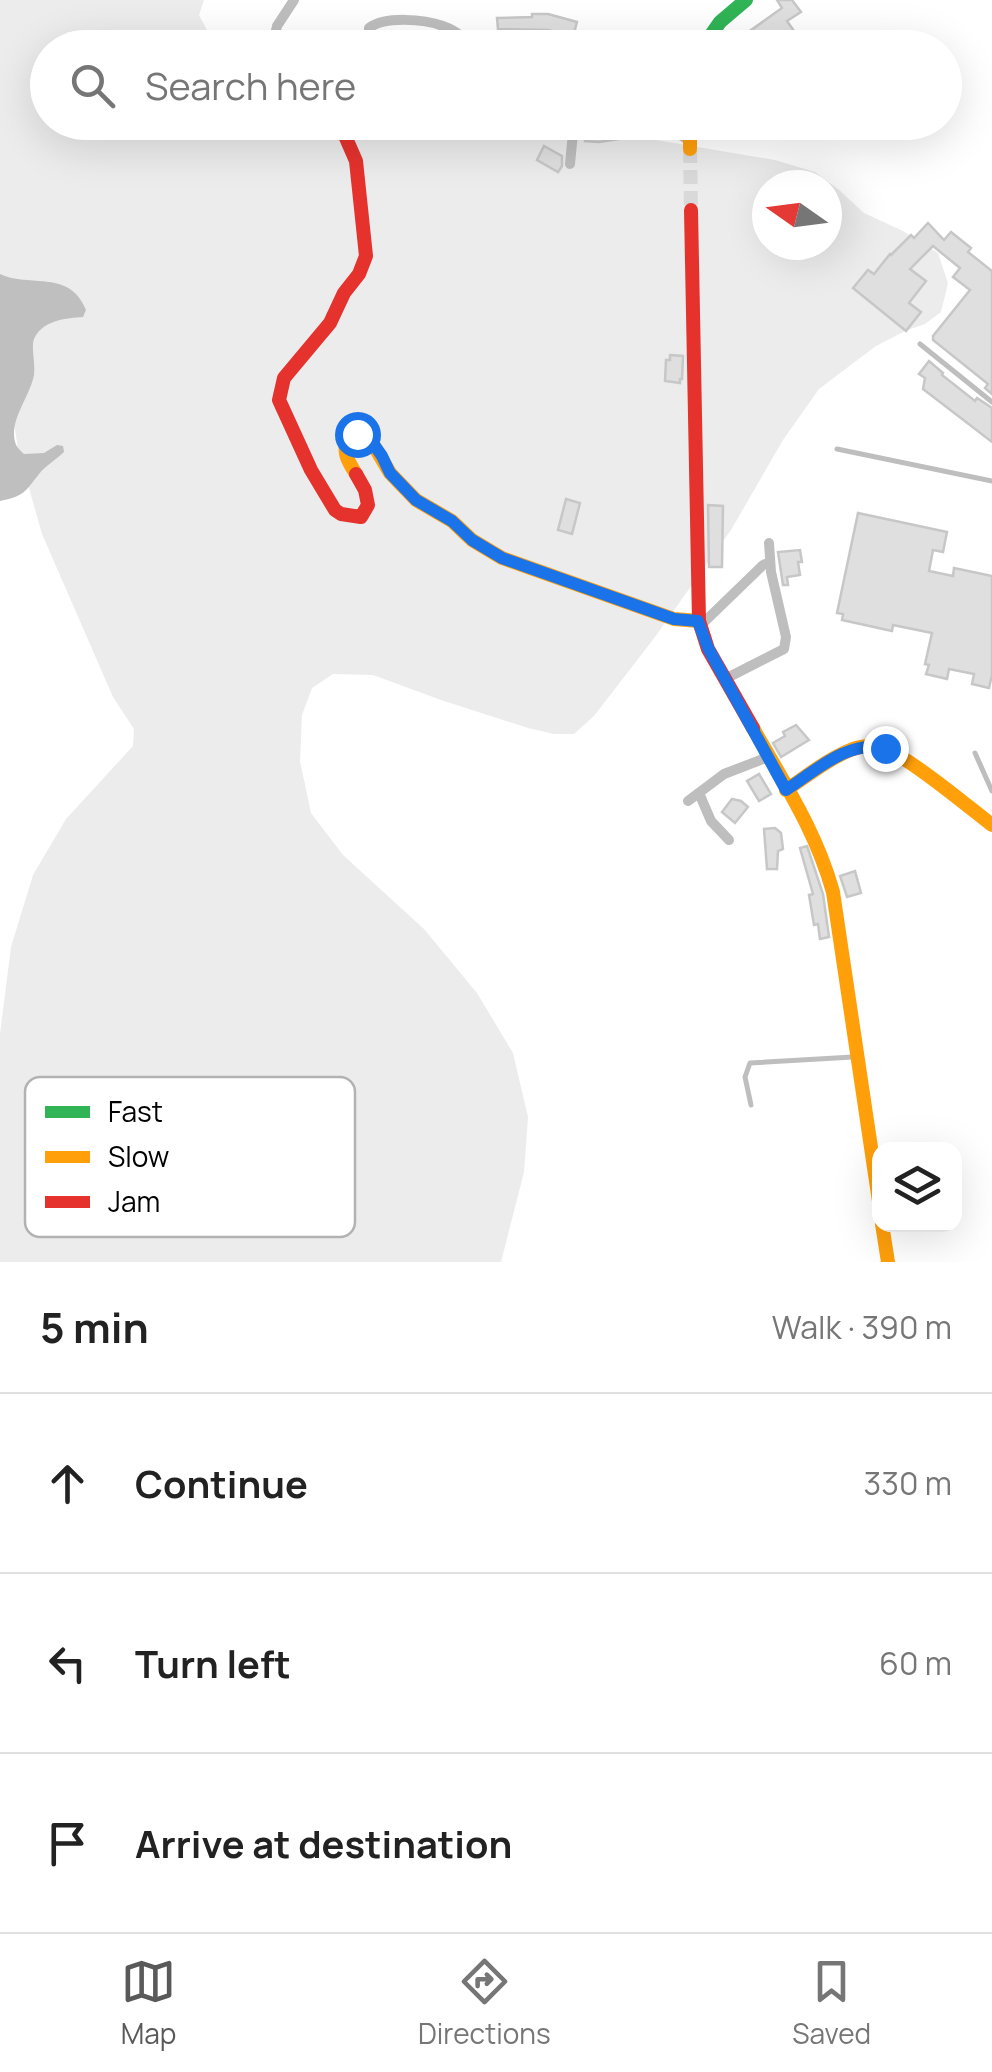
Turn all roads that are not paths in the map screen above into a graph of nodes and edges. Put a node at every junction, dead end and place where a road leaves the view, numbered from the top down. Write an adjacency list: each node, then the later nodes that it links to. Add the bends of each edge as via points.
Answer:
1 (294, 0): 5 (street)
2 (746, 0): 7 (street)
3 (356, 28): 4 (street)
4 (369, 28): 6 (street, via 383,22)
5 (276, 30)
6 (452, 30)
7 (714, 30)
8 (347, 140): 21 (street, via 356,161 366,256 330,323 284,378 278,400 335,510 361,517 368,505 344,447 350,434 362,435 408,494 502,558)
9 (572, 140): 13 (street)
10 (686, 140): 12 (street)
11 (690, 140): 12 (street)
12 (690, 145)
13 (570, 164)
14 (691, 210): 21 (street)
15 (920, 344): 16 (lane)
16 (992, 402)
17 (836, 450): 18 (lane)
18 (992, 481)
19 (768, 543): 20 (street)
20 (770, 562): 21 (street); 22 (street, via 784,649)
21 (699, 623): 22 (street)
22 (725, 679): 24 (street)
23 (975, 753): 26 (lane)
24 (768, 757): 25 (street); 27 (street, via 724,774)
25 (786, 790): 29 (street, via 833,759 874,745); 31 (street, via 813,834 833,892)
26 (992, 791)
27 (699, 793): 28 (street); 30 (street)
28 (688, 801)
29 (992, 825)
30 (728, 840)
31 (856, 1057): 32 (lane, via 750,1064 745,1077); 33 (street)
32 (751, 1105)
33 (872, 1158)
34 (883, 1232): 35 (street)
35 (888, 1262)

